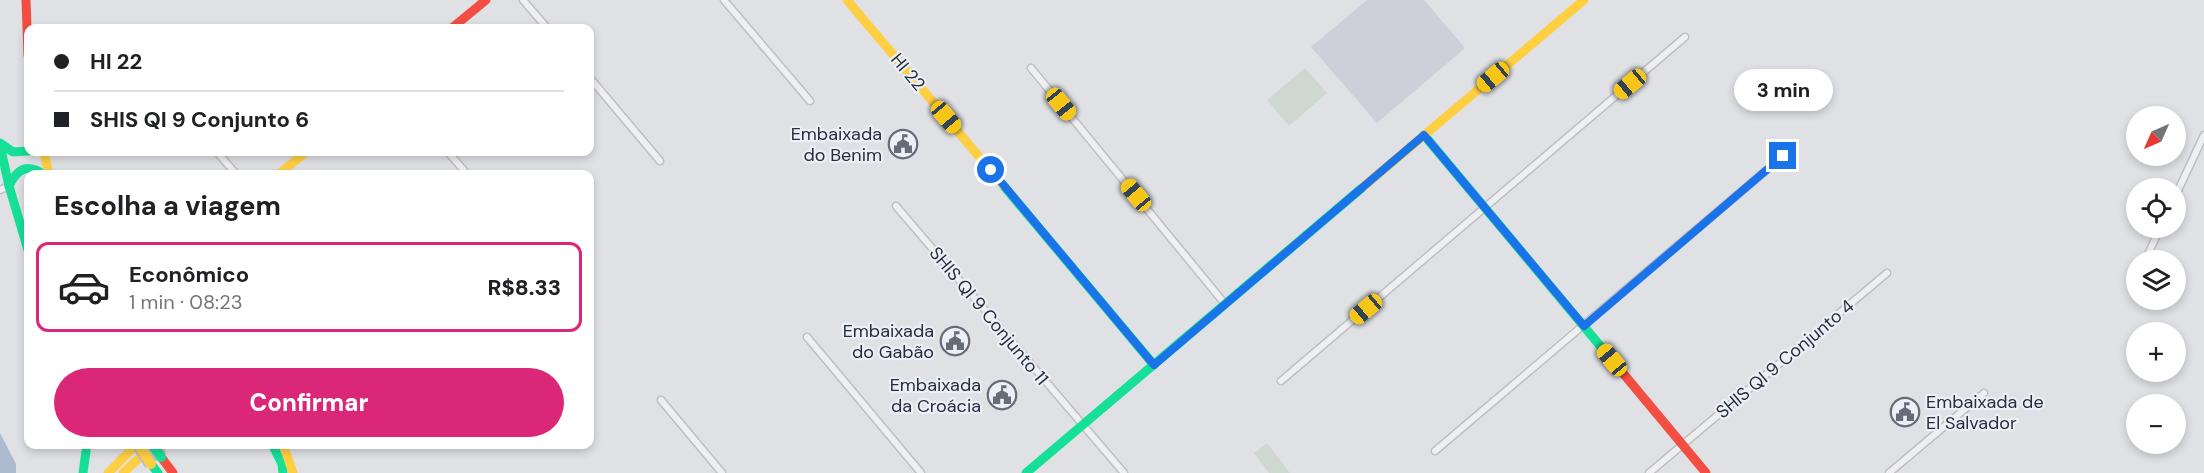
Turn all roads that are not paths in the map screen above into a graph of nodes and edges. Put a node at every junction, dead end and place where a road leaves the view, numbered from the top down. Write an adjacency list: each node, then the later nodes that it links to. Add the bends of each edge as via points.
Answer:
1 (26, 0): 7 (street)
2 (486, 0): 8 (street)
3 (523, 0): 9 (street)
4 (724, 0): 13 (street)
5 (847, 0): 36 (street, HI 22)
6 (1584, 0): 14 (street)
7 (27, 24)
8 (457, 24)
9 (544, 24)
10 (1685, 37): 30 (street)
11 (1031, 68): 33 (street)
12 (594, 83): 22 (street)
13 (810, 101)
14 (1424, 135): 30 (street); 33 (street)
15 (2204, 135): 27 (street)
16 (0, 144): 17 (street, via 13,152); 28 (street)
17 (24, 152)
18 (221, 156): 24 (street)
19 (301, 156): 25 (street)
20 (451, 156): 26 (street)
21 (1783, 156): 34 (street)
22 (660, 161)
23 (37, 170): 28 (street, via 20,170)
24 (233, 170)
25 (284, 170)
26 (464, 170)
27 (2184, 178)
28 (5, 188): 31 (street)
29 (896, 206): 40 (street, SHIS QI 9 Conjunto 11)
30 (1485, 208): 34 (street); 37 (street)
31 (24, 239)
32 (1887, 273): 41 (street, SHIS QI 9 Conjunto 4)
33 (1225, 304): 36 (street)
34 (1584, 326): 41 (street); 49 (street)
35 (807, 337): 58 (street)
36 (1154, 365): 40 (street)
37 (1281, 381)
38 (1984, 393): 63 (street)
39 (661, 400): 57 (street)
40 (1082, 425): 59 (street); 60 (street, SHIS QI 9 Conjunto 11)
41 (1683, 444): 61 (street, SHIS QI 9 Conjunto 4); 62 (street)
42 (86, 449): 51 (street)
43 (132, 449): 52 (street)
44 (141, 449): 50 (street, bridge)
45 (148, 449): 53 (street)
46 (156, 449): 54 (street, bridge)
47 (274, 449): 55 (street)
48 (285, 449): 56 (street)
49 (1434, 451)
50 (154, 468)
51 (83, 473)
52 (108, 473)
53 (123, 473)
54 (173, 473)
55 (283, 473)
56 (293, 473)
57 (722, 473)
58 (921, 473)
59 (1026, 473)
60 (1124, 473)
61 (1649, 473)
62 (1706, 473)
63 (1889, 473)

